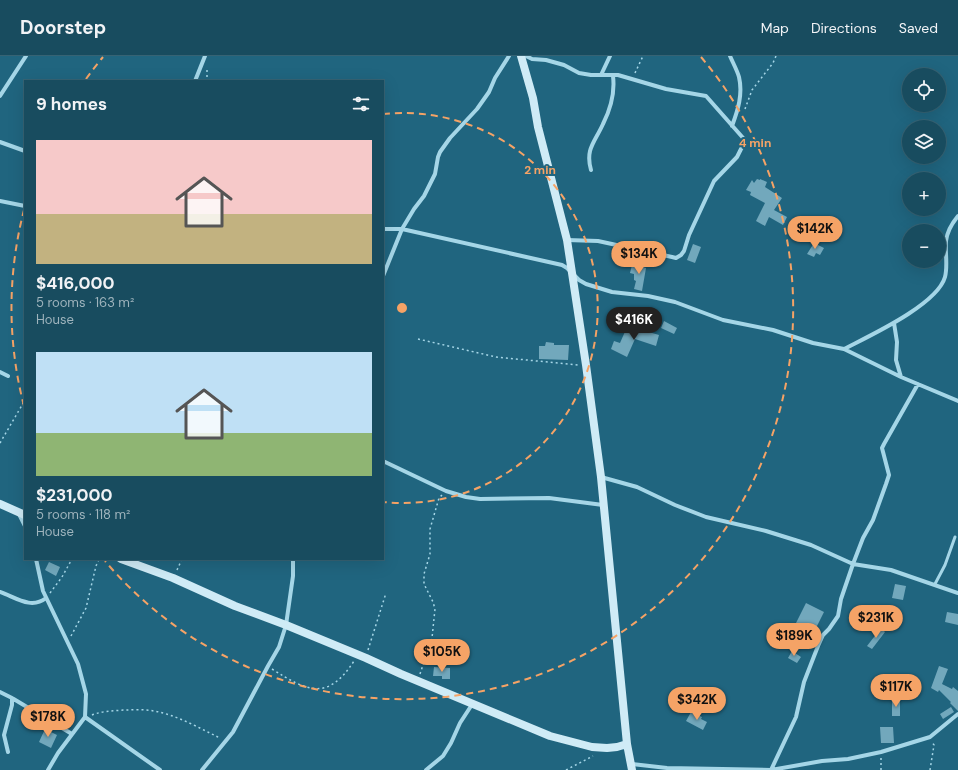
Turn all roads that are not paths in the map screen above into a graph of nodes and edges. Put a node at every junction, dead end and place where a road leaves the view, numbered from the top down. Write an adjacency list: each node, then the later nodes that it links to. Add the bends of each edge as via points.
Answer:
1 (26, 56): 11 (street)
2 (205, 56): 10 (street)
3 (509, 56): 20 (street, via 478,109 440,152 435,174)
4 (520, 56): 21 (street, via 533,98)
5 (526, 56): 8 (street, via 564,65 579,73)
6 (610, 56): 8 (street)
7 (730, 56): 12 (street, via 741,92)
8 (601, 75): 9 (street)
9 (613, 76): 12 (street, via 618,75 666,89 706,96); 15 (street, via 610,107 589,152)
10 (195, 80)
11 (0, 96)
12 (732, 126): 21 (street, via 744,139 743,146 737,157 714,181 681,255 676,258 598,241)
13 (0, 142): 14 (street)
14 (24, 151)
15 (591, 170)
16 (0, 201): 17 (street)
17 (24, 206)
18 (958, 216): 24 (street, via 946,239 946,269 943,282 919,308)
19 (384, 229): 20 (street)
20 (402, 229): 22 (street, via 550,262 567,268); 23 (street)
21 (567, 240): 22 (street)
22 (572, 273): 25 (street, via 586,284 612,292 675,302 723,320); 32 (street)
23 (384, 274)
24 (894, 323): 25 (street); 28 (street, via 896,360)
25 (844, 349): 28 (street)
26 (0, 372): 27 (street)
27 (8, 376)
28 (901, 377): 29 (street)
29 (918, 384): 30 (street); 40 (street, via 882,448 888,475 886,484)
30 (958, 401)
31 (384, 461): 34 (street, via 446,491 466,497 549,498)
32 (601, 477): 34 (street); 40 (street, via 637,487 706,517 766,531)
33 (0, 504): 35 (street)
34 (603, 505): 52 (street)
35 (21, 514)
36 (955, 538): 41 (lane)
37 (36, 560): 44 (street)
38 (124, 560): 45 (street)
39 (293, 560): 45 (street)
40 (853, 564): 41 (street, via 891,570); 59 (street, via 838,616 818,646 804,682 796,717)
41 (935, 584): 43 (street)
42 (0, 592): 44 (street, via 31,603 41,602)
43 (958, 593)
44 (46, 598): 50 (street, via 82,674 86,694)
45 (286, 625): 48 (street); 57 (street, via 279,647 233,732)
46 (0, 692): 47 (street)
47 (12, 698): 51 (street); 53 (street, via 4,735)
48 (473, 703): 52 (street, via 550,736 592,747 607,748); 58 (street, via 443,756)
49 (958, 714): 59 (street, via 930,737 881,752)
50 (85, 717): 51 (street); 56 (street)
51 (72, 734): 55 (street)
52 (627, 744): 54 (street)
53 (8, 752)
54 (632, 767): 59 (street)
55 (48, 770)
56 (160, 770)
57 (202, 770)
58 (426, 770)
59 (770, 770)

